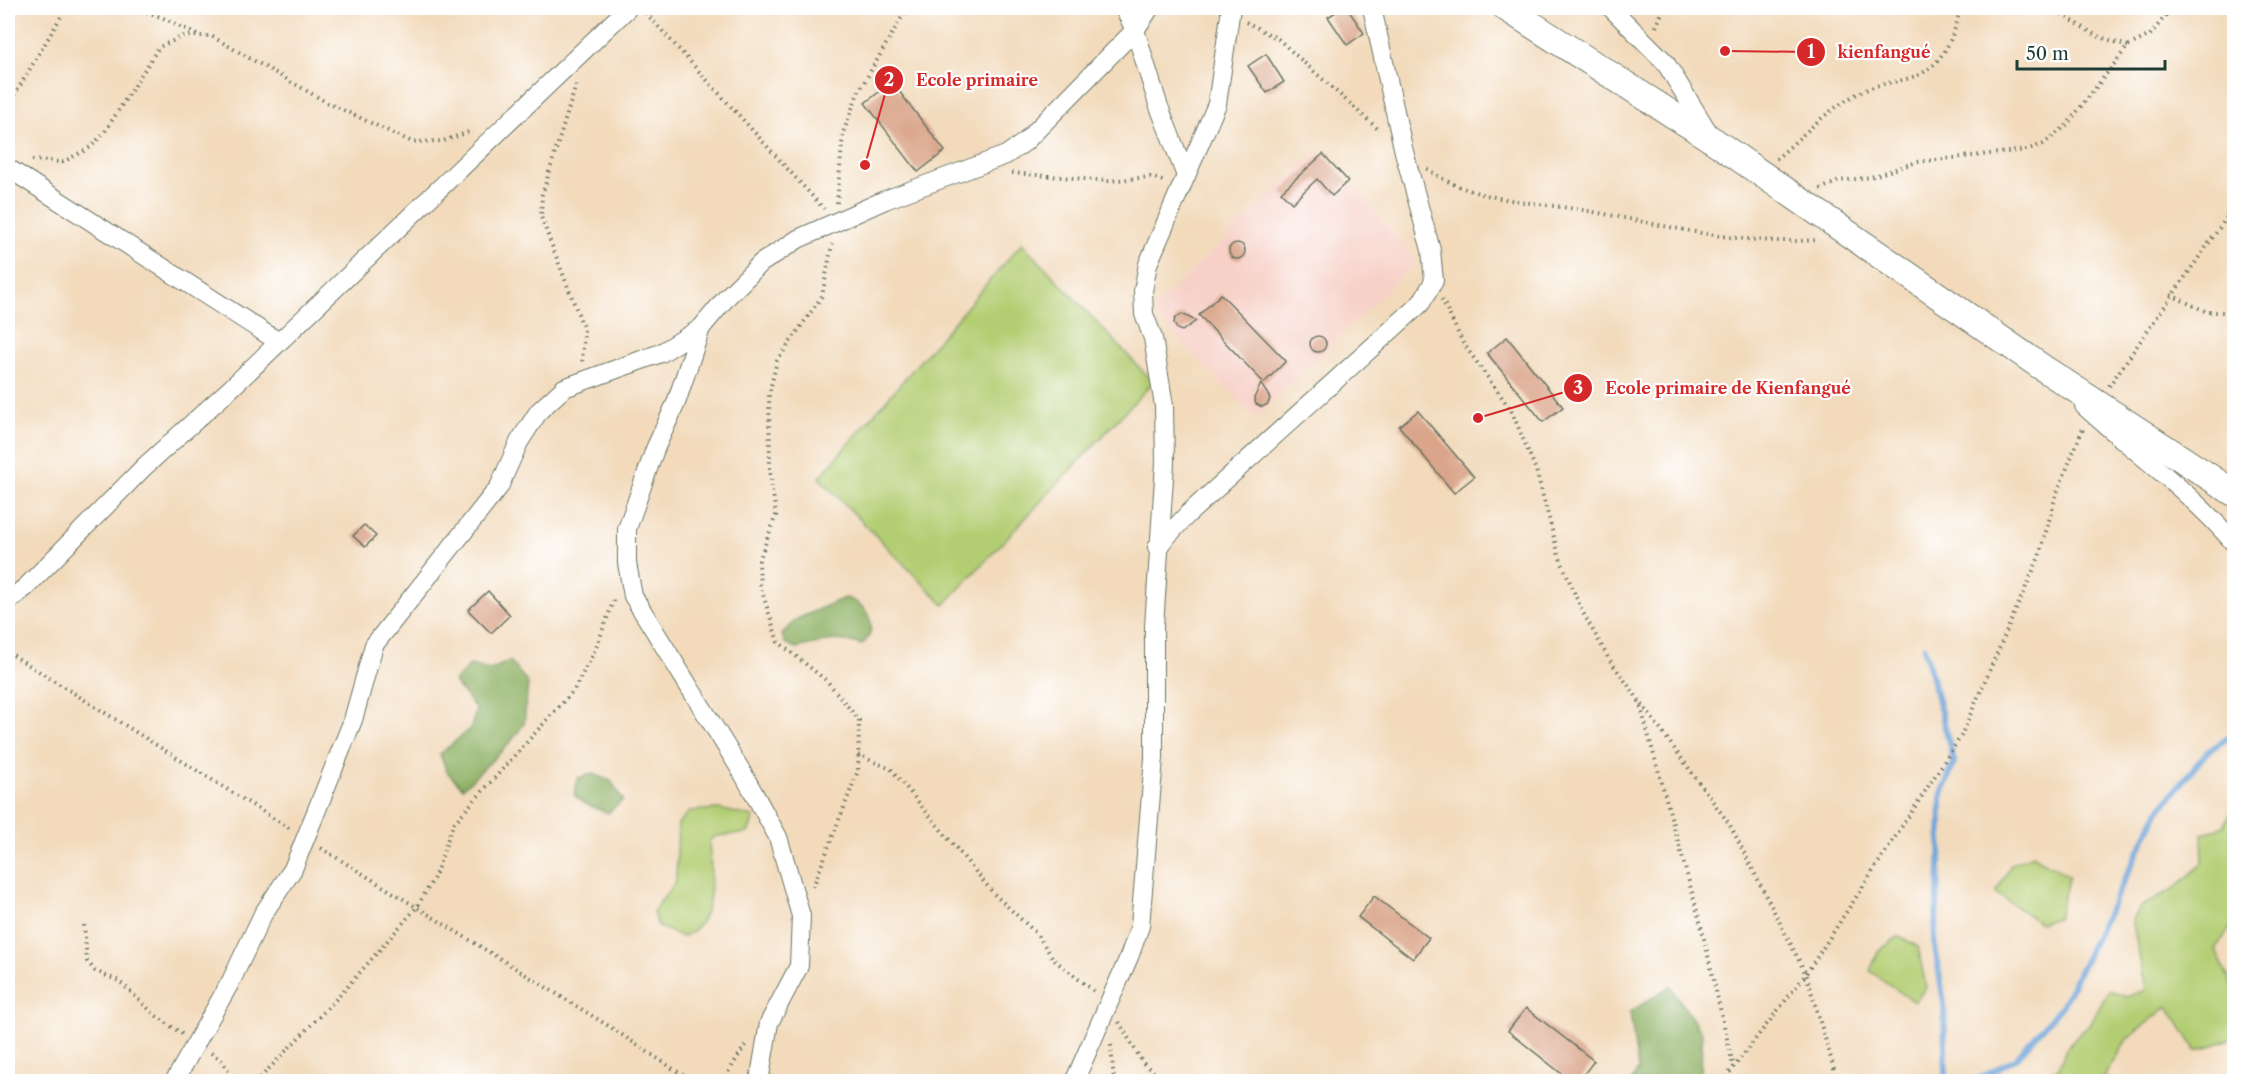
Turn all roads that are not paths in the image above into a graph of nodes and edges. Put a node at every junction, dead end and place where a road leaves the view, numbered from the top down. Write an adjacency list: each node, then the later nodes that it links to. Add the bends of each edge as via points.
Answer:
1 (628, 8): 13 (street)
2 (1124, 8): 8 (street)
3 (1150, 8): 8 (street)
4 (1372, 8): 17 (street, via 1404,152 1431,250 1434,281 1421,303 1235,470)
5 (1506, 8): 9 (main road)
6 (1611, 8): 9 (street, via 1665,62)
7 (1225, 10): 11 (street, via 1217,104)
8 (1135, 30): 11 (street); 12 (street, via 1025,142 1006,155 885,200 798,239 760,264)
9 (1714, 141): 14 (main road, via 2046,370)
10 (8, 168): 13 (street)
11 (1183, 182): 17 (street, via 1148,264 1143,291 1144,314 1154,338 1164,406 1165,463)
12 (701, 328): 19 (street, via 661,353 564,388 539,411 519,442 499,487 374,645 353,720 306,839); 20 (street, via 627,529 627,563 633,596 778,837 801,916 800,966 769,1023)
13 (279, 342): 18 (street)
14 (2093, 407): 15 (main road); 16 (street, via 2133,451 2181,488)
15 (2235, 493)
16 (2235, 543)
17 (1157, 547): 21 (street, via 1154,758 1140,926)
18 (8, 601)
19 (174, 1082)
20 (759, 1082)
21 (1074, 1082)

